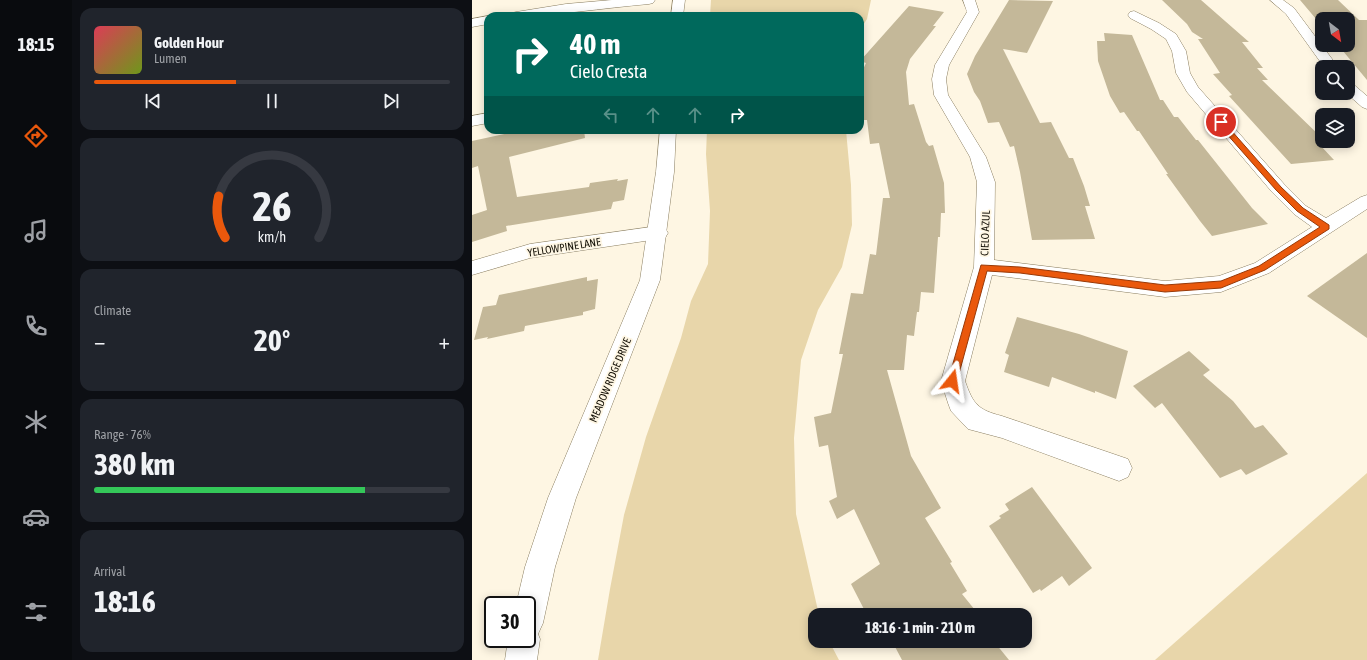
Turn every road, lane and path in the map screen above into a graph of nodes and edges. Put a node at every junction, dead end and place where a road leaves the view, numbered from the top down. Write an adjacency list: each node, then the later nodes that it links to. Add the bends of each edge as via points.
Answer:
1 (649, 0): 5 (street)
2 (679, 0): 6 (street)
3 (969, 0): 19 (street, CIELO AZUL, via 973,12 942,65 939,80 941,95 978,157 986,182)
4 (1276, 0): 10 (street, via 1290,12)
5 (541, 12)
6 (678, 12)
7 (1134, 16): 17 (street, via 1171,37 1179,51 1183,73 1192,89 1278,188 1300,210)
8 (484, 21): 9 (street)
9 (472, 23)
10 (1326, 60)
11 (1355, 93): 12 (street)
12 (1367, 104)
13 (484, 119): 14 (street)
14 (472, 121)
15 (668, 134): 18 (street, MEADOW RIDGE DRIVE)
16 (1367, 201): 17 (street)
17 (1326, 227): 19 (street, via 1262,268 1221,284 1165,289)
18 (658, 233): 20 (street, YELLOWPINE LANE, via 530,251); 22 (street, MEADOW RIDGE DRIVE, via 650,280 562,498)
19 (984, 267): 21 (street, CIELO AZUL, via 952,381 960,403 977,421)
20 (472, 268)
21 (1119, 468)
22 (533, 596)
23 (522, 648): 24 (street)
24 (520, 660)

